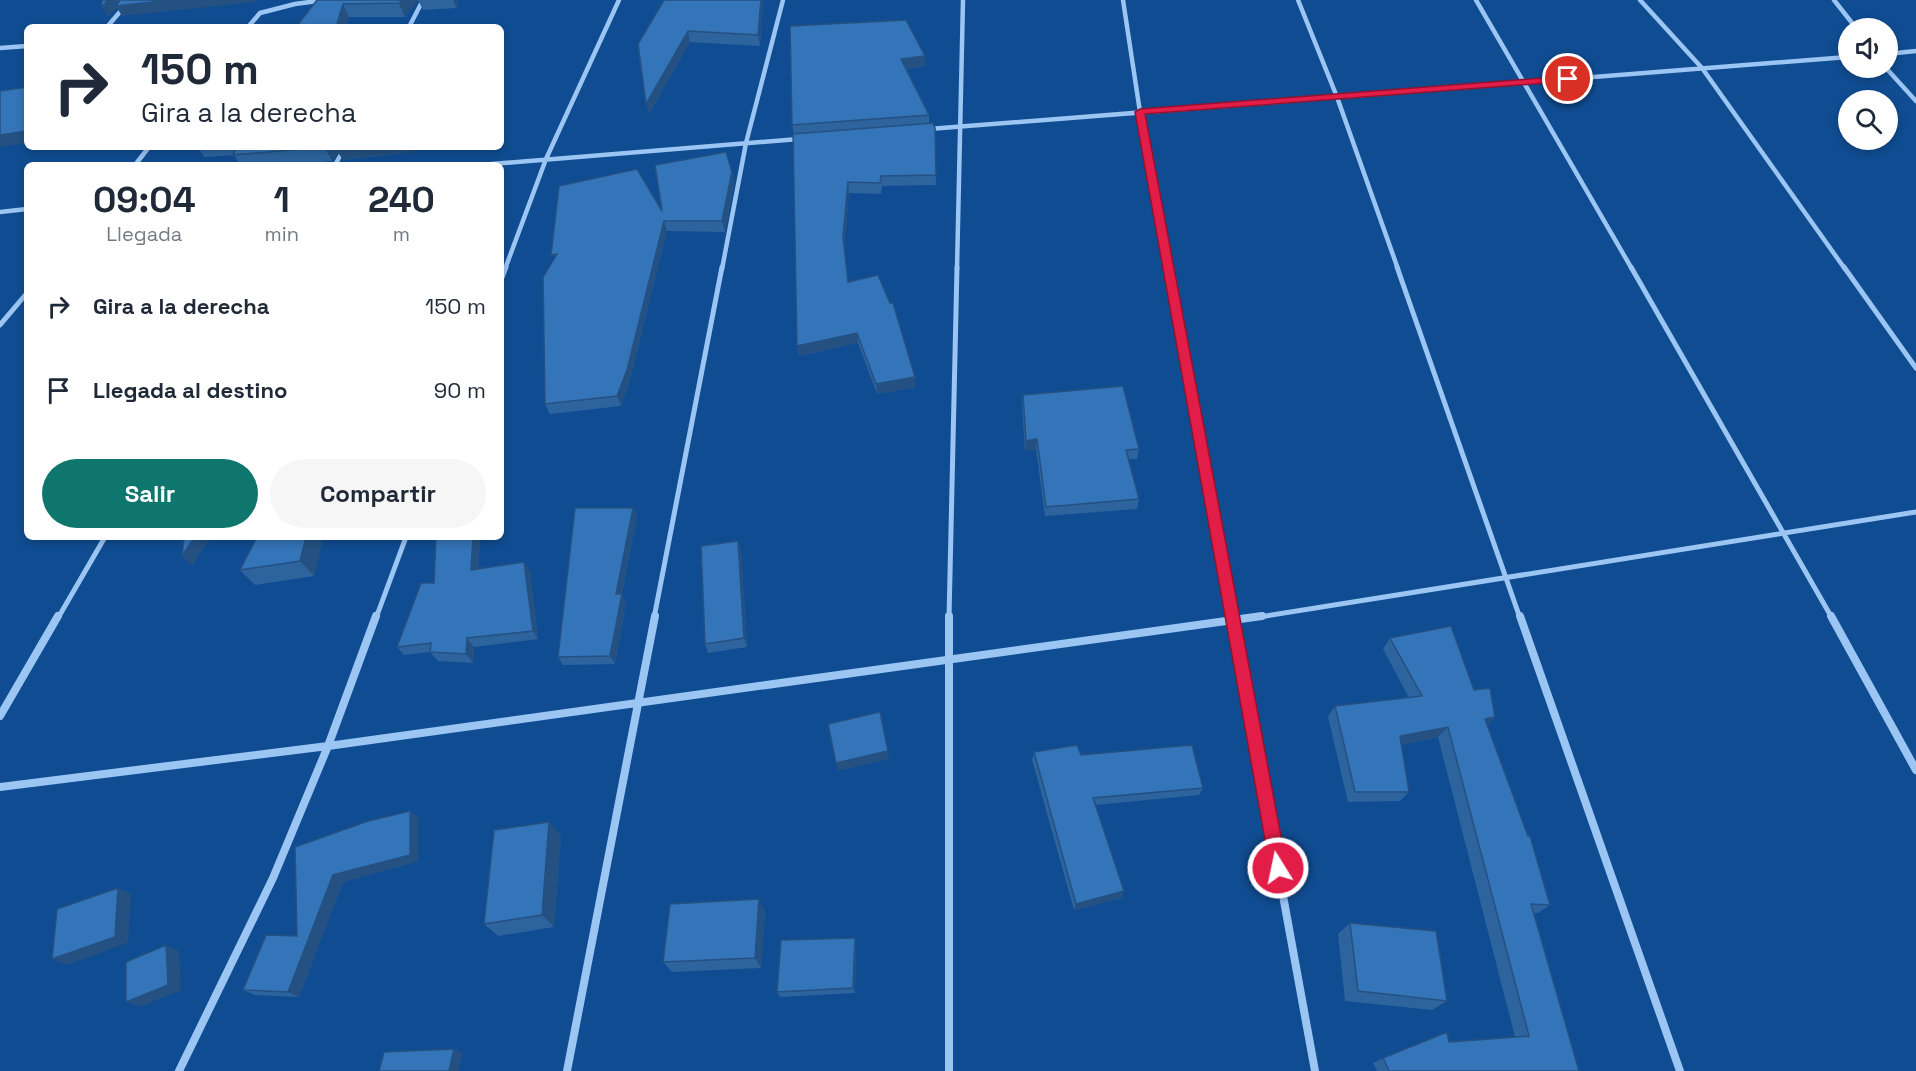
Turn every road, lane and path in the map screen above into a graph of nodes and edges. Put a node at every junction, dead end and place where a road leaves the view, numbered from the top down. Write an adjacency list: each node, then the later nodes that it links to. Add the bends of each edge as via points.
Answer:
1 (130, 0): 13 (street)
2 (325, 0): 14 (street, via 260,13)
3 (423, 0): 15 (street)
4 (619, 0): 32 (street)
5 (783, 0): 30 (street)
6 (963, 0): 27 (street)
7 (1123, 0): 26 (street)
8 (1298, 0): 24 (street)
9 (1476, 0): 23 (street)
10 (1640, 0): 21 (street)
11 (1834, 0): 12 (street)
12 (1848, 18)
13 (109, 24)
14 (251, 24)
15 (411, 24)
16 (24, 46): 17 (street)
17 (0, 48)
18 (1916, 51): 19 (street)
19 (1898, 53)
20 (1838, 58): 21 (street)
21 (1702, 68): 23 (street); 40 (street)
22 (1895, 78): 25 (street)
23 (1523, 82): 24 (street); 42 (street)
24 (1337, 97): 26 (street); 45 (street)
25 (1916, 101)
26 (1140, 112): 27 (street); 46 (street)
27 (960, 126): 28 (street); 47 (street)
28 (924, 129)
29 (805, 138): 30 (street)
30 (746, 143): 32 (street); 48 (street)
31 (148, 150): 33 (street)
32 (546, 159): 34 (street); 37 (street)
33 (138, 162)
34 (504, 163)
35 (24, 209): 36 (street)
36 (0, 212)
37 (504, 272)
38 (24, 297): 39 (street)
39 (0, 325)
40 (1916, 368)
41 (1916, 512): 42 (street)
42 (1785, 533): 45 (street); 51 (street)
43 (103, 540): 49 (street)
44 (404, 540): 50 (street)
45 (1506, 578): 46 (street); 57 (street)
46 (1233, 621): 47 (street); 56 (street)
47 (948, 661): 48 (street); 55 (street)
48 (638, 704): 50 (street); 54 (street)
49 (0, 716)
50 (328, 746): 52 (street); 53 (street, via 273,878)
51 (1916, 770)
52 (0, 788)
53 (179, 1071)
54 (567, 1071)
55 (949, 1071)
56 (1315, 1071)
57 (1680, 1071)

